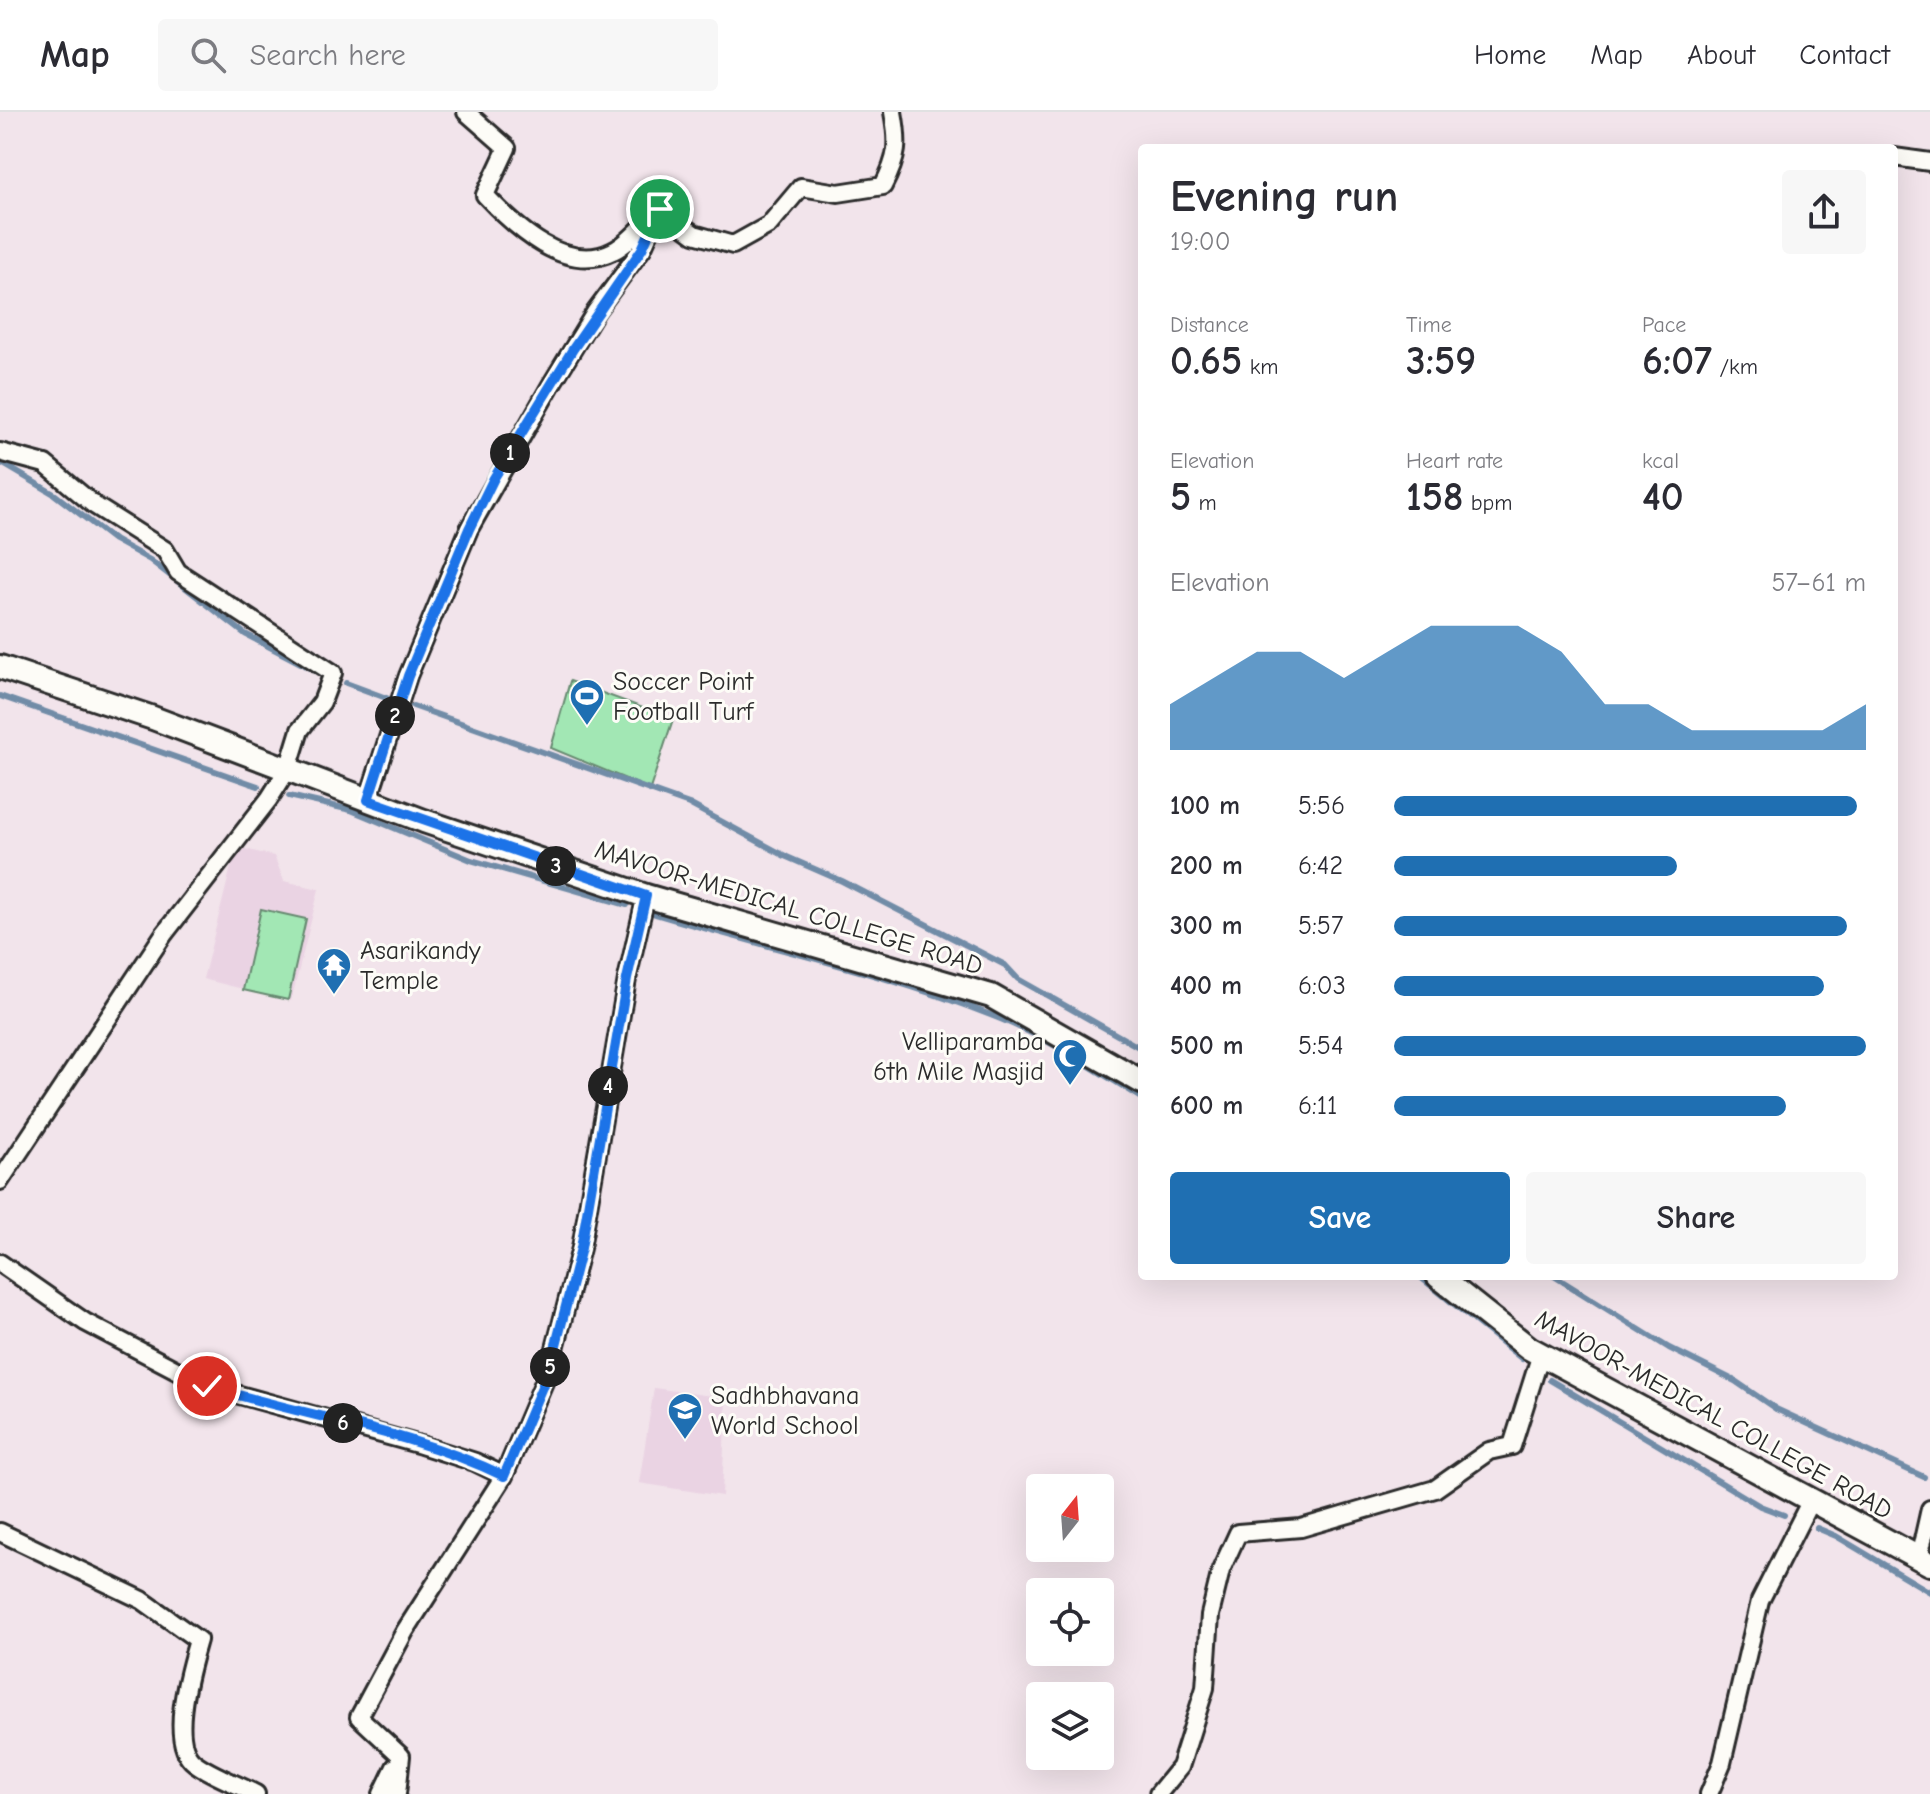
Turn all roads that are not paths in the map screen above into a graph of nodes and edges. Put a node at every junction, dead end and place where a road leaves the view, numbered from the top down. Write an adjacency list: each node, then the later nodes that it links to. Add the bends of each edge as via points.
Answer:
1 (466, 112): 5 (street, via 507,148 485,195 516,229 576,259 614,251)
2 (893, 112): 5 (street, via 896,161 883,186 838,193 801,187 769,225 733,245 694,234)
3 (1898, 158): 4 (street)
4 (1930, 162)
5 (660, 209): 9 (street, via 642,249 494,478 408,676)
6 (0, 452): 8 (street, via 45,464 94,505 165,550 178,572 333,673 322,702 300,730)
7 (0, 667): 8 (main road, MAVOOR-MEDICAL COLLEGE ROAD)
8 (288, 769): 9 (main road, MAVOOR-MEDICAL COLLEGE ROAD); 12 (street, via 164,934)
9 (368, 800): 10 (main road, MAVOOR-MEDICAL COLLEGE ROAD)
10 (646, 896): 11 (main road, MAVOOR-MEDICAL COLLEGE ROAD, via 991,996); 16 (street, via 581,1248 550,1368)
11 (1138, 1080)
12 (0, 1181)
13 (0, 1263): 16 (street, via 85,1322 207,1386 435,1449)
14 (1443, 1280): 15 (main road, MAVOOR-MEDICAL COLLEGE ROAD)
15 (1541, 1354): 17 (main road, MAVOOR-MEDICAL COLLEGE ROAD); 25 (street, via 1512,1446 1489,1451 1435,1489 1301,1528 1238,1533 1221,1570 1210,1615 1205,1688 1185,1754)
16 (504, 1476): 21 (street, via 405,1631 359,1717)
17 (1811, 1500): 20 (main road, MAVOOR-MEDICAL COLLEGE ROAD); 26 (street, via 1760,1601 1722,1763)
18 (1930, 1509): 20 (street)
19 (0, 1532): 22 (street, via 142,1600 198,1640 181,1715 181,1740 193,1762)
20 (1924, 1561)
21 (401, 1756): 23 (street); 24 (street)
22 (256, 1794)
23 (382, 1794)
24 (397, 1794)
25 (1158, 1794)
26 (1709, 1794)

